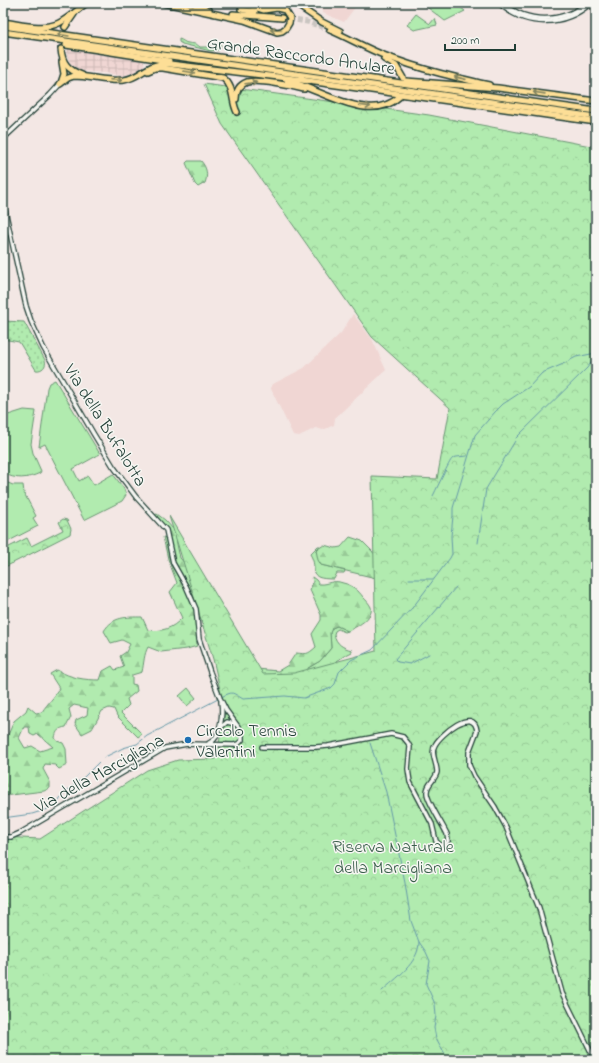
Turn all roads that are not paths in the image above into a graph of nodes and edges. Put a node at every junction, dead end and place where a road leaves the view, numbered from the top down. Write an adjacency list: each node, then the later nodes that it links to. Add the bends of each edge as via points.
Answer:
1 (163, 3): 10 (highway)
2 (191, 3): 14 (highway)
3 (276, 3): 12 (highway)
4 (294, 3): 27 (highway, via 322,22 378,50)
5 (499, 3): 8 (street, via 516,15 539,22 566,18)
6 (503, 3): 7 (street, via 522,15 546,19 567,15)
7 (587, 3)
8 (592, 3)
9 (86, 4): 17 (highway, via 51,26); 19 (highway)
10 (169, 4): 11 (highway, one-way to 10, via 262,10 285,10 290,18 288,26 282,31 274,32 247,20); 14 (highway)
11 (251, 6)
12 (266, 8)
13 (241, 10): 15 (highway)
14 (212, 11): 16 (highway)
15 (255, 12)
16 (282, 18)
17 (3, 22)
18 (3, 26): 24 (highway, Grande Raccordo Anulare, one-way to 18)
19 (65, 27)
20 (330, 30): 23 (highway)
21 (3, 32): 22 (highway, Grande Raccordo Anulare)
22 (34, 37): 24 (highway, Grande Raccordo Anulare); 26 (highway, via 67,45)
23 (356, 42): 27 (highway, via 392,59); 32 (highway, via 393,64)
24 (212, 59): 25 (highway, Grande Raccordo Anulare)
25 (238, 63): 29 (highway, Grande Raccordo Anulare); 40 (highway, Grande Raccordo Anulare)
26 (192, 65): 28 (highway, via 158,64); 30 (highway, Grande Raccordo Anulare)
27 (424, 68): 34 (highway, one-way to 27)
28 (138, 74): 31 (highway, one-way to 28, via 120,80); 35 (highway, one-way to 35, via 160,68 222,78 231,87 237,112 237,91 249,82 291,86)
29 (341, 75): 34 (highway); 38 (highway, Grande Raccordo Anulare)
30 (260, 76): 35 (highway, via 295,83); 39 (highway, Grande Raccordo Anulare)
31 (93, 77): 33 (highway, via 73,76); 33 (highway, via 69,68 61,51 64,74)
32 (403, 78)
33 (60, 84): 43 (street)
34 (512, 90): 37 (highway, one-way to 34)
35 (329, 96): 36 (highway, one-way to 36, via 354,105 371,107 386,105)
36 (399, 97)
37 (596, 103)
38 (596, 111)
39 (528, 112): 41 (highway, Grande Raccordo Anulare); 42 (highway)
40 (596, 117)
41 (596, 122)
42 (596, 125)
43 (3, 139)
44 (3, 201): 45 (street, Via della Bufalotta, via 31,321 43,347 114,466 136,497 166,530 173,563 196,609 200,643)
45 (220, 698): 46 (street, Via della Bufalotta); 47 (street, Via della Bufalotta, via 222,712)
46 (238, 726): 47 (street, via 227,722); 49 (street, Via della Marcigliana, via 243,738 240,743 234,746)
47 (218, 732): 48 (street, via 214,742); 49 (street, via 220,742)
48 (206, 744): 49 (street, Via della Marcigliana); 51 (street, Via della Marcigliana, via 181,744 162,749 20,833)
49 (226, 745)
50 (262, 747): 52 (street, via 328,746 391,734 404,737 410,747 410,782 432,824 437,842 443,846 447,844 447,834 426,793 437,771 434,746 457,724 465,720 474,722 477,731 469,752 469,765 502,818 511,839 539,908 562,993)
51 (3, 838)
52 (595, 1060)

